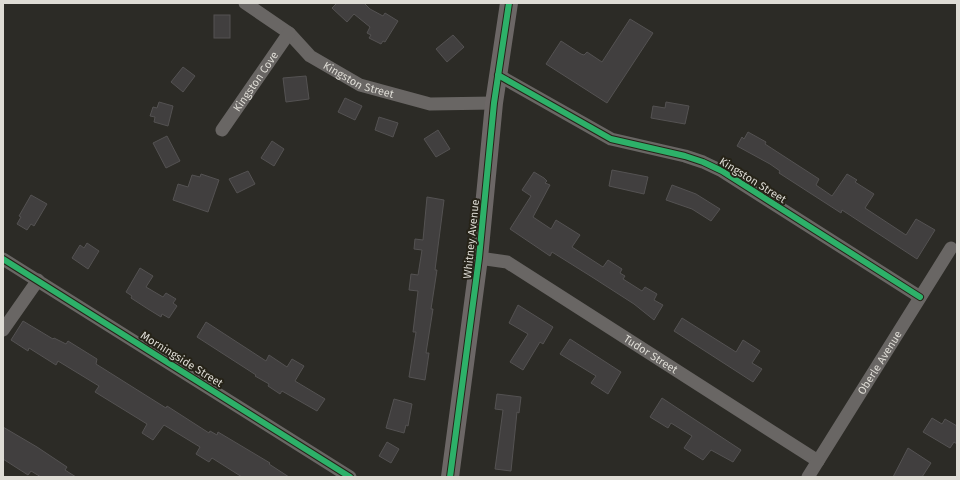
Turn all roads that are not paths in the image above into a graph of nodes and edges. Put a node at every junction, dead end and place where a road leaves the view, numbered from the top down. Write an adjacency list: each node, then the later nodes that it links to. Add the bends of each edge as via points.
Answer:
1 (245, 3): 3 (street, Kingston Street)
2 (509, 3): 4 (main road, Whitney Avenue)
3 (288, 32): 5 (street, Kingston Street, via 310,56 360,85 430,104); 6 (street, Kingston Cove)
4 (498, 75): 5 (main road, Whitney Avenue); 11 (street, Kingston Street, via 611,139 685,156 722,171)
5 (494, 103): 8 (main road, Whitney Avenue)
6 (222, 130)
7 (951, 248): 11 (street, Oberle Avenue)
8 (479, 258): 13 (street, Tudor Street, via 507,262); 15 (main road, Whitney Avenue)
9 (3, 259): 10 (street, Morningside Street)
10 (38, 280): 12 (street); 14 (street, Morningside Street)
11 (920, 298): 13 (street, Oberle Avenue)
12 (3, 330)
13 (818, 461): 16 (street, Oberle Avenue)
14 (350, 477)
15 (450, 477)
16 (808, 477)

